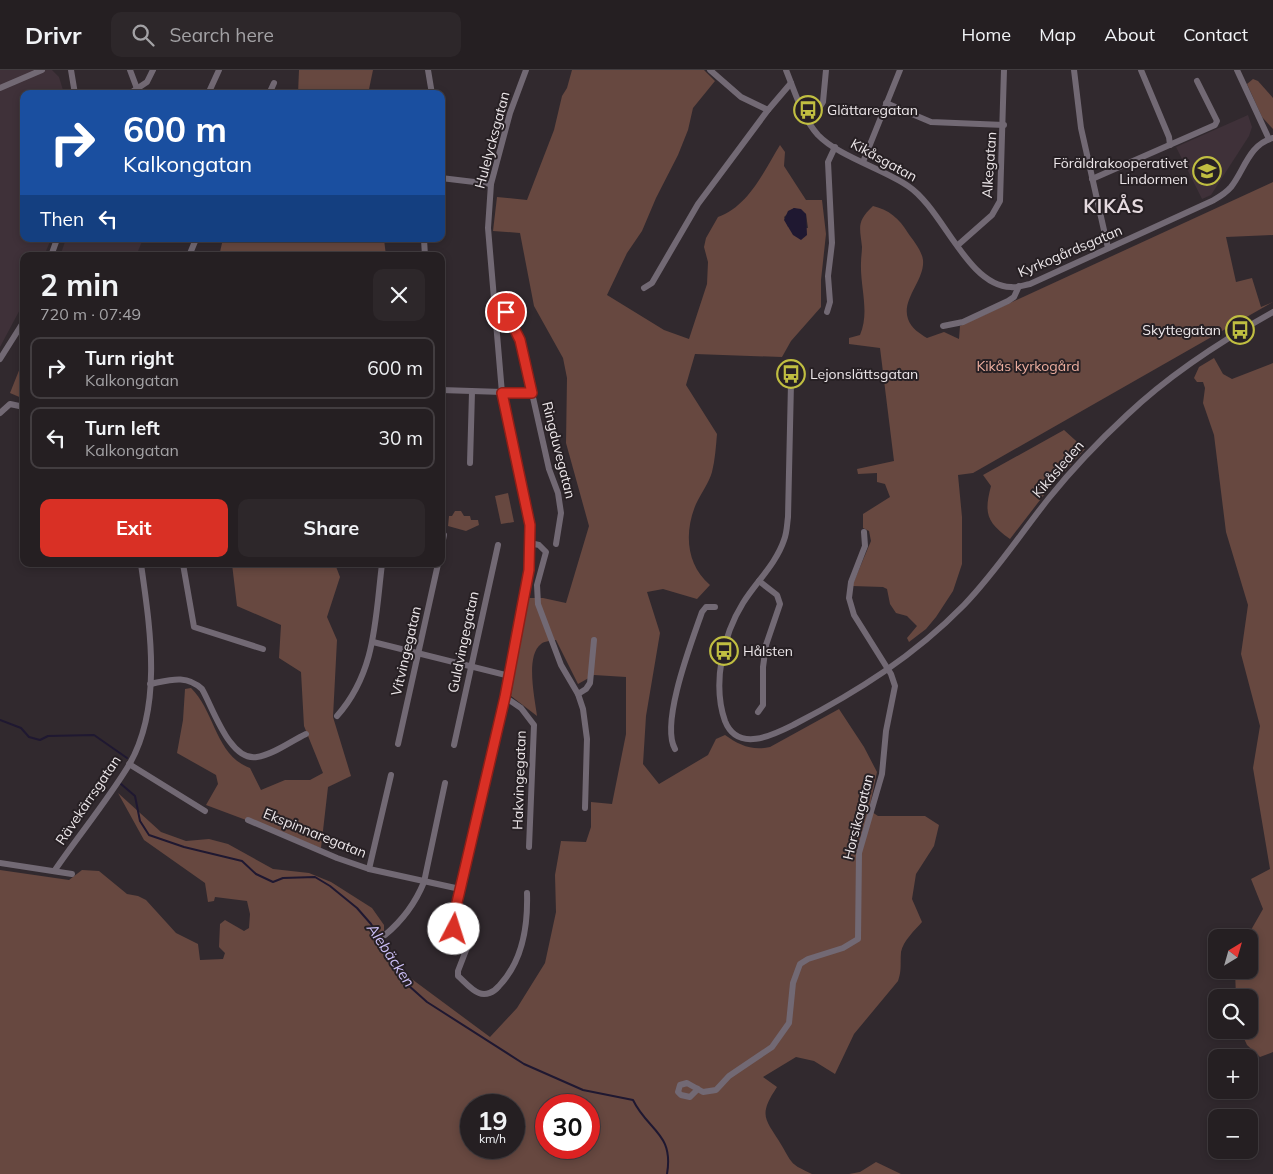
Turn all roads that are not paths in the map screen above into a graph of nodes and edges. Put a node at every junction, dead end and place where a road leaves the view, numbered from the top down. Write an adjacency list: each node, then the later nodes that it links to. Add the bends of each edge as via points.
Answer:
1 (42, 70): 19 (street)
2 (71, 70): 20 (street)
3 (130, 70): 21 (street)
4 (153, 70): 22 (street)
5 (218, 70): 23 (street)
6 (428, 70): 25 (street)
7 (526, 70): 36 (street, Hulelycksgatan, via 510,113)
8 (710, 70): 27 (street, via 742,97)
9 (786, 70): 17 (street, Kikåsgatan)
10 (826, 70): 28 (street, via 823,102)
11 (900, 70): 26 (street)
12 (1004, 70): 29 (street, Alkegatan)
13 (1074, 70): 35 (street)
14 (1141, 70): 31 (street)
15 (1237, 70): 30 (street)
16 (1197, 81): 31 (street, via 1217,121 1215,125)
17 (791, 82): 27 (street); 32 (street, Kikåsgatan, via 802,110 818,134)
18 (274, 83): 24 (street)
19 (0, 88)
20 (74, 90)
21 (136, 90)
22 (139, 90)
23 (210, 90)
24 (271, 90)
25 (431, 90)
26 (886, 103): 29 (street, via 931,122); 33 (street)
27 (768, 110): 40 (street, via 698,204 652,283)
28 (818, 110)
29 (1004, 125): 37 (street, Alkegatan, via 1000,201 992,215)
30 (1271, 139): 38 (street, Kyrkogårdsgatan, via 1254,151 1232,186 1221,196)
31 (1170, 145): 35 (street)
32 (835, 147): 33 (street, Kikåsgatan); 42 (street, via 828,162 832,243)
33 (863, 162): 37 (street, Kikåsgatan, via 917,193)
34 (445, 178): 36 (street)
35 (1092, 179): 38 (street)
36 (491, 184): 50 (street, Hulelycksgatan, via 488,228)
37 (958, 245): 39 (street, Kikåsgatan, via 982,276 998,285)
38 (1108, 248): 39 (street, Kyrkogårdsgatan, via 1030,284)
39 (1018, 286): 44 (street, Kyrkogårdsgatan, via 1014,298 963,322)
40 (644, 288)
41 (506, 312): 51 (street, Ringduvegatan, via 520,340)
42 (827, 312)
43 (1273, 312): 70 (street, Kikåsleden, via 1192,362 1128,414 1091,449 965,603 926,641)
44 (943, 326)
45 (20, 327): 46 (street)
46 (0, 359)
47 (791, 383): 63 (street, via 785,539)
48 (445, 388): 49 (street)
49 (472, 392): 50 (street); 54 (street)
50 (502, 393): 51 (street); 56 (street, Hulelycksgatan, via 526,502)
51 (532, 393): 57 (street, Ringduvegatan, via 549,469 558,493 561,513)
52 (20, 406): 53 (street, via 10,404)
53 (0, 412)
54 (470, 463)
55 (864, 532): 70 (street, via 865,546 851,582 849,598 854,615)
56 (530, 543): 71 (street, Hulelycksgatan, via 526,592); 73 (street, via 539,545 546,552 538,585 538,604 561,664)
57 (556, 544)
58 (498, 546): 69 (street, Guldvingegatan)
59 (141, 567): 72 (street, Rävekärrsgatan, via 148,613)
60 (183, 567): 67 (street, via 194,627)
61 (382, 567): 66 (street)
62 (437, 567): 68 (street, Vitvingegatan)
63 (759, 581): 70 (street, via 734,618 724,651 720,679 722,701 726,724 735,733 753,740 770,737); 75 (street, via 777,595 780,604 766,645 763,705)
64 (715, 607): 80 (street, via 706,607 702,612 686,659 670,727 670,740)
65 (594, 640): 73 (street, via 590,683)
66 (373, 642): 68 (street); 76 (street, via 361,681)
67 (263, 649)
68 (419, 652): 69 (street); 78 (street, Vitvingegatan)
69 (470, 666): 71 (street); 79 (street, Guldvingegatan)
70 (889, 670): 96 (street, Horsikagatan, via 895,686 882,774 859,853 858,939 800,964 793,983 789,1023 782,1036 772,1047 729,1076 716,1090 703,1092)
71 (510, 676): 74 (street, Hulelycksgatan)
72 (150, 684): 77 (street, via 184,678 196,683 233,748 250,758 259,757); 81 (street, Rävekärrsgatan, via 145,726)
73 (578, 694): 84 (street, via 586,726)
74 (505, 697): 87 (street, Hakvingegatan, via 521,708 534,725); 93 (street, Hulelycksgatan)
75 (758, 712)
76 (337, 716)
77 (306, 734)
78 (398, 744)
79 (454, 745)
80 (675, 749)
81 (129, 764): 85 (street); 90 (street, Rävekärrsgatan)
82 (391, 775): 89 (street)
83 (445, 783): 92 (street)
84 (585, 808)
85 (205, 811)
86 (248, 820): 89 (street, Ekspinnaregatan)
87 (529, 847)
88 (0, 863): 90 (street)
89 (369, 869): 92 (street, Ekspinnaregatan)
90 (55, 870): 91 (street)
91 (72, 874)
92 (424, 882): 93 (street, Ekspinnaregatan); 95 (street, via 402,920)
93 (460, 889): 94 (street, Hulelycksgatan, via 452,924 468,945 458,976 474,990 487,994 506,979 519,956 526,928)
94 (527, 893)
95 (385, 935)
96 (698, 1089)

